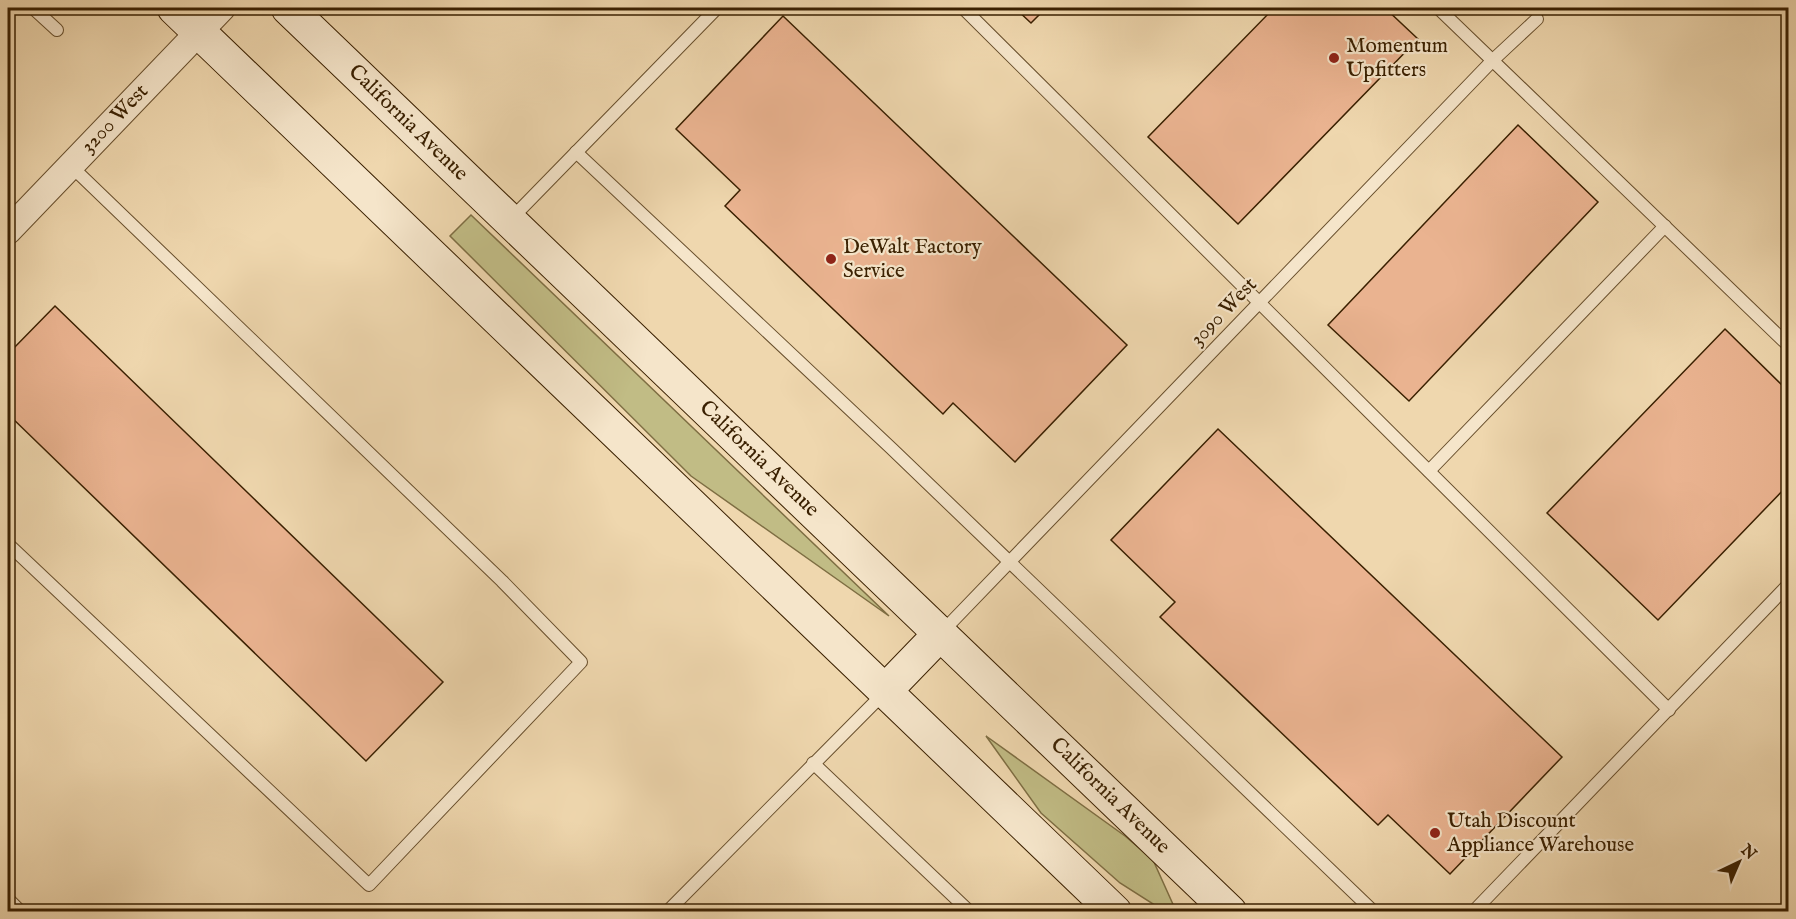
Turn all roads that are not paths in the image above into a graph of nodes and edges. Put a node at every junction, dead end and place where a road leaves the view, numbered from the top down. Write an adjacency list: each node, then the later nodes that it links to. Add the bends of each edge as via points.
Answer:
1 (33, 8): 9 (lane)
2 (174, 8): 10 (main road)
3 (222, 8): 10 (street, 3200 West)
4 (288, 8): 14 (main road, California Avenue)
5 (717, 8): 12 (lane)
6 (963, 8): 17 (lane)
7 (1438, 8): 11 (lane)
8 (1537, 19): 11 (lane, 3090 West)
9 (57, 30)
10 (200, 32): 13 (street, 3200 West); 24 (main road)
11 (1493, 60): 15 (lane); 17 (lane, 3090 West)
12 (576, 152): 14 (lane); 21 (lane)
13 (70, 165): 16 (street, 3200 West); 20 (lane, via 581,662 369,885)
14 (509, 221): 23 (main road, California Avenue)
15 (1665, 226): 18 (lane); 19 (lane)
16 (8, 231)
17 (1260, 303): 19 (lane); 21 (lane, 3090 West)
18 (1788, 345)
19 (1429, 471): 25 (lane)
20 (8, 544)
21 (1010, 562): 23 (lane, 3090 West); 33 (lane)
22 (1788, 585): 25 (lane)
23 (941, 633): 24 (main road); 32 (main road, California Avenue)
24 (885, 691): 26 (lane); 31 (main road)
25 (1669, 710): 34 (lane)
26 (813, 763): 29 (lane); 30 (lane)
27 (8, 898): 28 (lane)
28 (21, 912)
29 (667, 912)
30 (970, 912)
31 (1115, 912)
32 (1230, 912)
33 (1374, 912)
34 (1473, 912)

